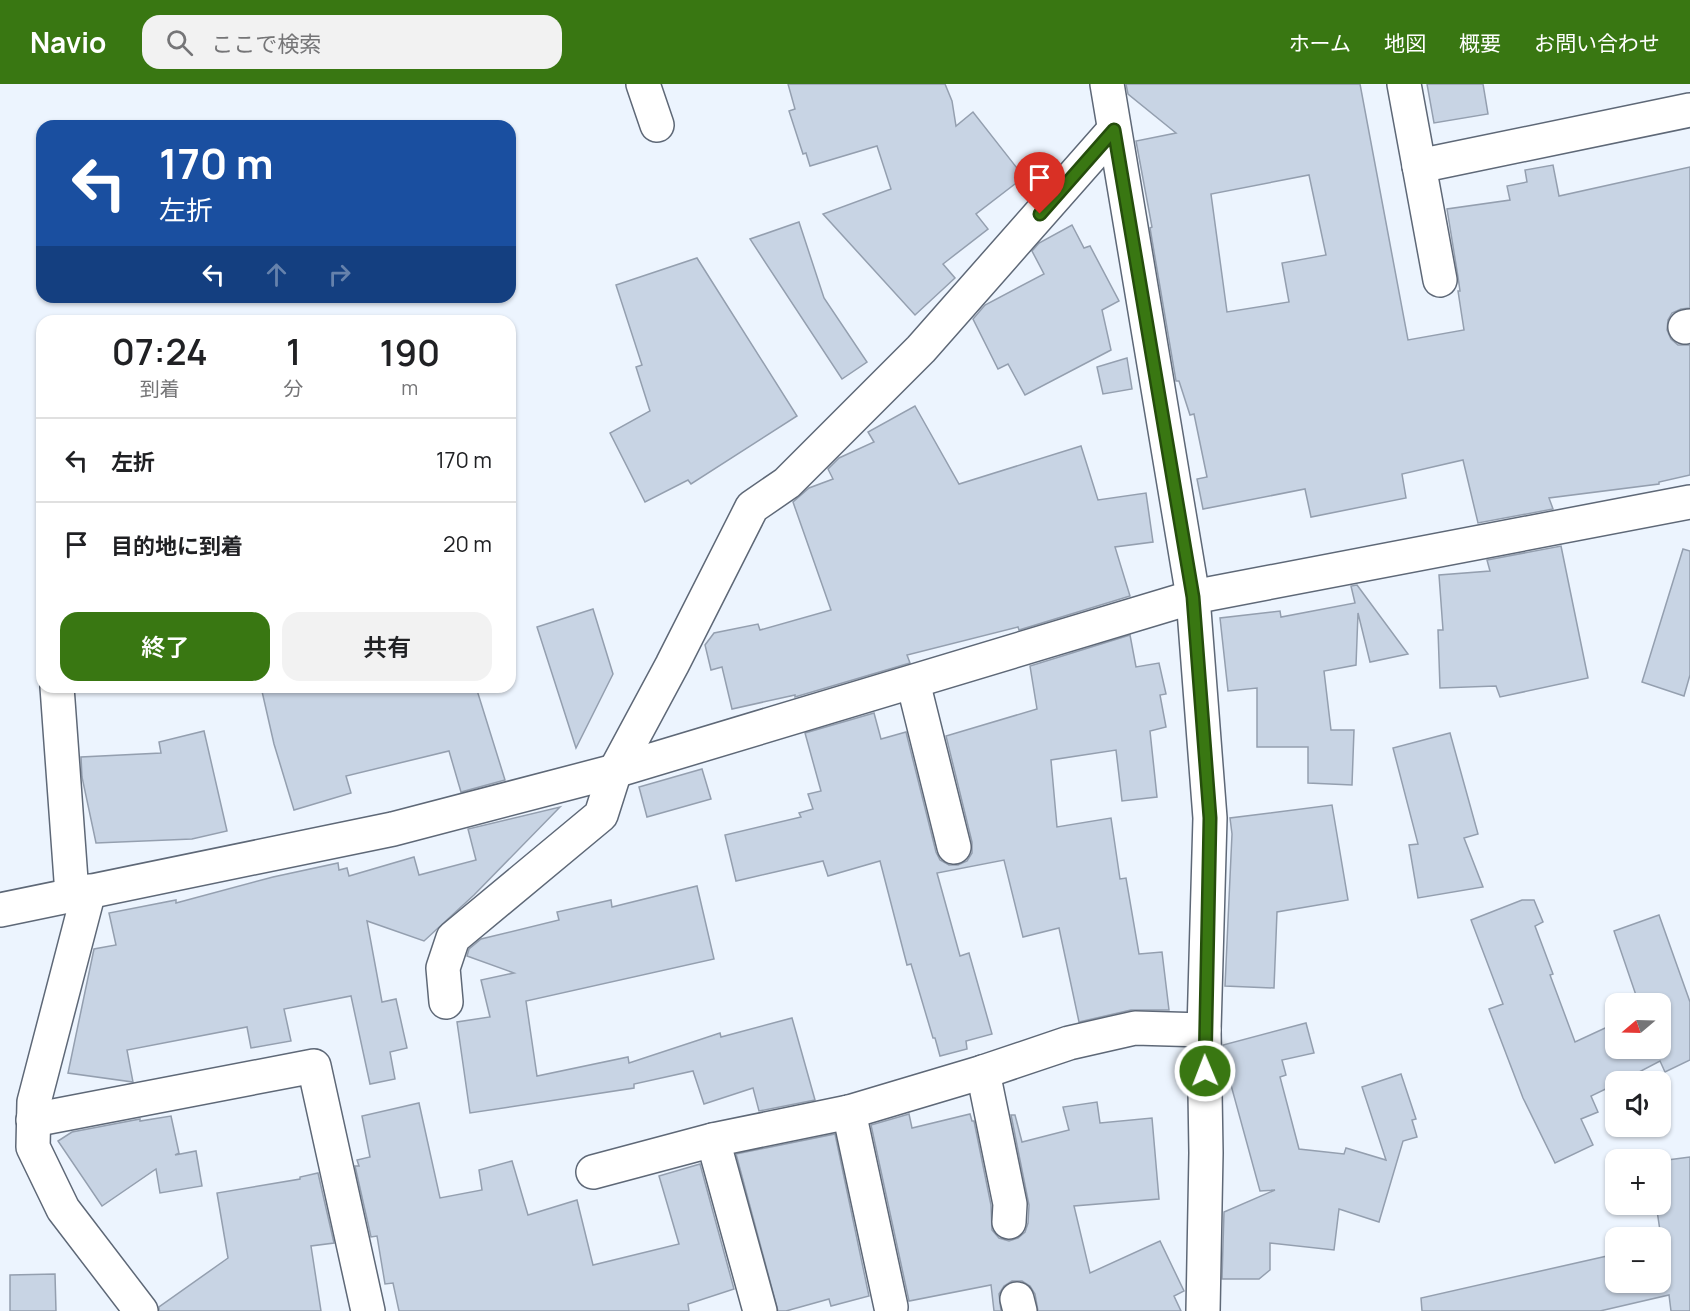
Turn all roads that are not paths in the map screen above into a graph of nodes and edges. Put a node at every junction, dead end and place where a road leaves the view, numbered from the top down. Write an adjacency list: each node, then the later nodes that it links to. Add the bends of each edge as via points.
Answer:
1 (644, 84): 5 (street)
2 (1107, 84): 6 (street)
3 (1404, 84): 7 (street)
4 (1690, 110): 7 (street)
5 (657, 125)
6 (1114, 130): 10 (street); 13 (street, via 921,349 787,483 753,507)
7 (1419, 166): 8 (street)
8 (1440, 280)
9 (1690, 502): 10 (street)
10 (1193, 597): 11 (street); 18 (street, via 1210,818)
11 (913, 681): 13 (street); 14 (street)
12 (58, 693): 15 (street)
13 (615, 771): 15 (street, via 393,829); 17 (street, via 601,815 453,938 442,968)
14 (954, 847)
15 (81, 893): 16 (street); 21 (street)
16 (0, 910)
17 (446, 1002)
18 (1204, 1030): 19 (street, via 1135,1028 1069,1043); 29 (street)
19 (983, 1071): 20 (street); 24 (street, via 1010,1204)
20 (849, 1112): 22 (street); 25 (street)
21 (33, 1120): 26 (street, via 33,1147 63,1209); 27 (street, via 314,1066)
22 (713, 1140): 23 (street); 28 (street)
23 (593, 1172)
24 (1010, 1222)
25 (891, 1307)
26 (141, 1311)
27 (368, 1311)
28 (760, 1311)
29 (1203, 1311)

